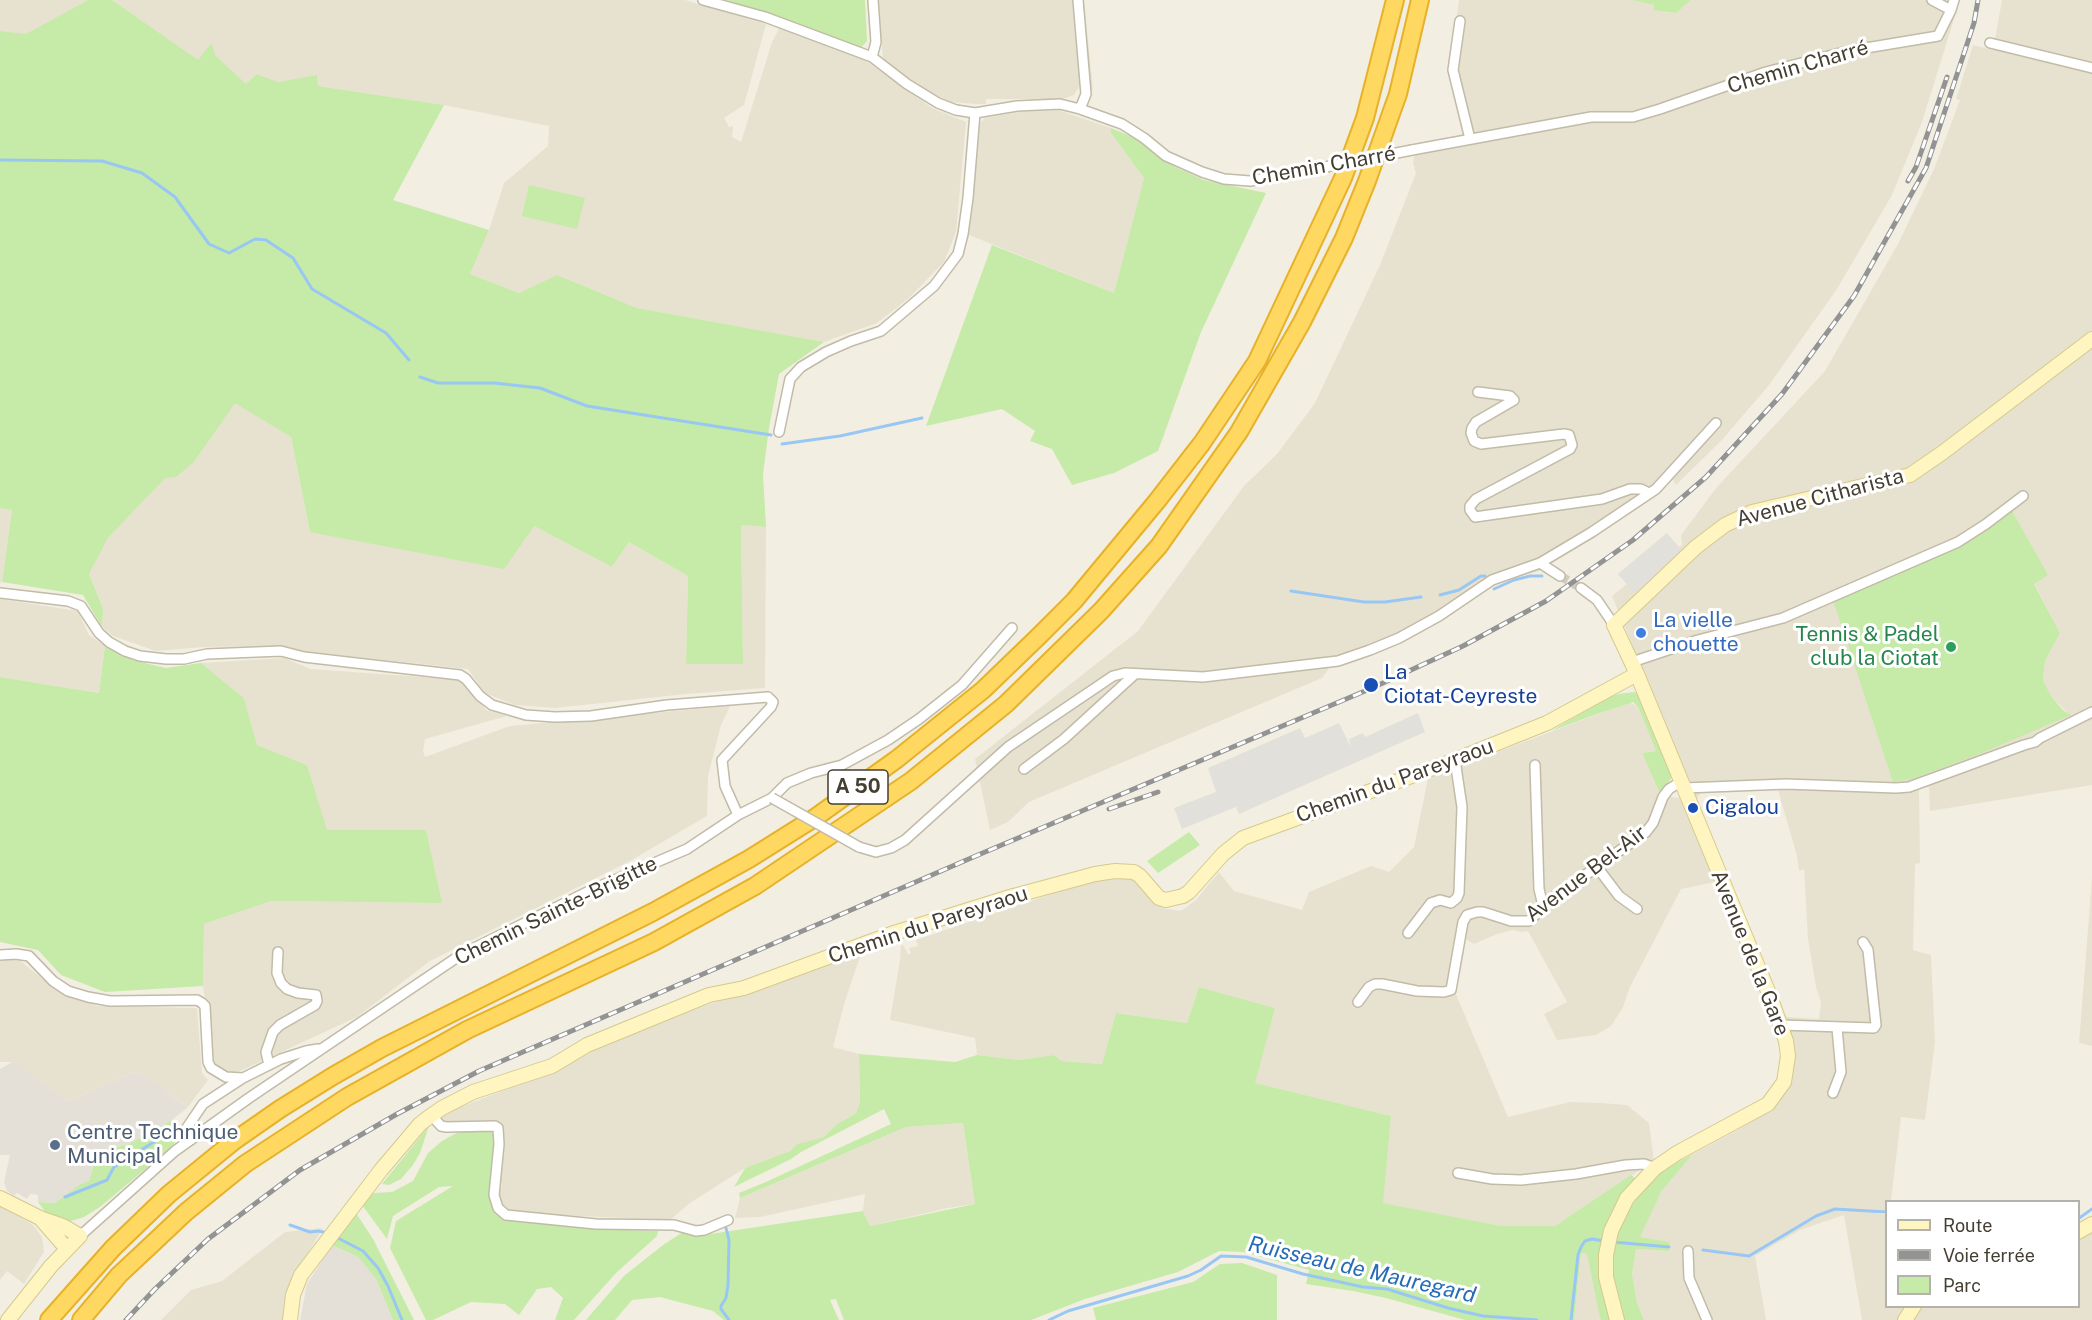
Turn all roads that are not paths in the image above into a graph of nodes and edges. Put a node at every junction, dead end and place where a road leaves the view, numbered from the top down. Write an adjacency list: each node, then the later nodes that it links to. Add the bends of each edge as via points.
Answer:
1 (704, 0): 10 (street, Chemin Charré, via 765,17)
2 (873, 0): 10 (street, via 876,42)
3 (1077, 0): 12 (street, via 1086,94)
4 (1395, 0): 61 (highway, A 50, via 1368,108 1343,178 1257,361 1202,443 1150,510 1081,593 1039,636 983,690 897,759 749,859 653,912 382,1048 280,1109 169,1194)
5 (1420, 0): 62 (highway, A 50, via 1398,94 1370,172 1344,238 1302,322 1239,432 1159,546 1101,612 1006,704 911,781 754,886 654,942 448,1041 347,1097 245,1164 119,1275)
6 (1932, 0): 7 (street)
7 (1952, 5): 14 (street, Chemin Charré, via 1938,36 1848,51 1766,72 1633,117 1591,117)
8 (1460, 21): 14 (street, via 1453,70)
9 (1990, 43): 11 (street)
10 (872, 57): 13 (street, Chemin Charré, via 938,103)
11 (2092, 68)
12 (1080, 109): 13 (street, Chemin Charré, via 1038,105); 14 (street, Chemin Charré, bridge, via 1122,124 1167,156 1202,172 1250,181)
13 (975, 113): 18 (street, via 967,206 958,254 934,286 881,332 826,352 801,367 790,379)
14 (1470, 139)
15 (2092, 339): 25 (street, Avenue Citharista, via 1910,475 1752,512 1725,525 1696,547)
16 (1478, 392): 19 (street, via 1510,396 1514,400 1476,422 1471,433 1474,441 1481,444 1564,434 1569,435 1572,445 1476,499 1470,506 1475,518 1602,499 1630,489)
17 (1716, 423): 19 (street)
18 (779, 432)
19 (1649, 493): 21 (street)
20 (2023, 496): 27 (street, via 1958,542 1783,618 1698,640)
21 (1540, 563): 22 (street); 28 (street, via 1492,580 1399,638 1338,661 1203,677)
22 (1560, 576)
23 (1581, 588): 25 (street, via 1598,600)
24 (0, 593): 35 (street, via 81,606 109,642 140,656 183,659 207,654 281,651 460,675 492,705 526,715 591,716 768,697 773,702 771,707 722,760 725,786)
25 (1614, 625): 27 (street, Avenue de la Gare)
26 (1012, 628): 34 (street, Chemin Sainte-Brigitte, via 962,685 920,719 842,765 787,783)
27 (1635, 668): 30 (street, Chemin du Pareyraou, via 1547,723); 33 (street, Avenue de la Gare)
28 (1135, 674): 32 (street, via 1064,739); 34 (street, bridge, via 1113,676 1008,747 905,840 891,848 876,852 860,846)
29 (2092, 712): 33 (street, via 2035,742 1909,787)
30 (1455, 760): 39 (street, via 1462,807 1460,893 1452,903 1431,903); 50 (street, Chemin du Pareyraou, via 1243,838 1183,897 1159,898 1134,872 1114,871 1010,897 891,934 744,987 709,994 587,1045 552,1066 474,1092)
31 (1535, 765): 37 (street, via 1539,889)
32 (1024, 769)
33 (1683, 784): 36 (street, Avenue Bel-Air, via 1669,789 1646,832); 44 (street, Avenue de la Gare)
34 (772, 798): 35 (street, Chemin Sainte-Brigitte)
35 (738, 815): 46 (street, Chemin Sainte-Brigitte, via 687,849 589,891 462,954)
36 (1597, 867): 37 (street, Avenue Bel-Air); 38 (street, via 1618,896)
37 (1543, 906): 43 (street, Avenue Bel-Air, via 1532,920 1524,923 1484,912 1467,915 1453,987 1448,991 1375,984)
38 (1637, 909)
39 (1408, 933)
40 (1863, 942): 45 (street, via 1869,950 1876,1025 1871,1029)
41 (278, 952): 47 (street, via 277,973 281,983 298,993 316,995 317,1001 273,1032 266,1052)
42 (0, 955): 48 (street, via 28,956 53,981 88,997 110,1001 197,1000 206,1006 211,1068 226,1077)
43 (1358, 1002)
44 (1780, 1025): 45 (street); 52 (street, Avenue de la Gare, via 1788,1056 1784,1082 1768,1104)
45 (1837, 1028): 49 (street, via 1841,1072)
46 (321, 1049): 47 (street); 51 (street, Chemin Sainte-Brigitte)
47 (269, 1065): 48 (street)
48 (243, 1078): 51 (street, via 204,1104 186,1128)
49 (1833, 1093)
50 (431, 1115): 56 (street, via 446,1127 498,1128 494,1195 498,1208 506,1215 596,1224 674,1225 696,1232); 63 (street, Chemin du Pareyraou, via 381,1170 301,1275 292,1295)
51 (191, 1140): 57 (street, Chemin Sainte-Brigitte)
52 (1655, 1168): 53 (street, via 1626,1165 1521,1180); 64 (street, Avenue de la Gare, via 1626,1198 1611,1231 1606,1277)
53 (1458, 1173)
54 (0, 1198): 55 (street)
55 (40, 1218): 57 (street); 58 (street)
56 (728, 1220)
57 (80, 1236): 58 (street, Chemin Sainte-Brigitte)
58 (67, 1249): 60 (street, Chemin Sainte-Brigitte)
59 (1688, 1251): 65 (street, via 1689,1278)
60 (8, 1320)
61 (48, 1320)
62 (81, 1320)
63 (290, 1320)
64 (1617, 1320)
65 (1707, 1320)

